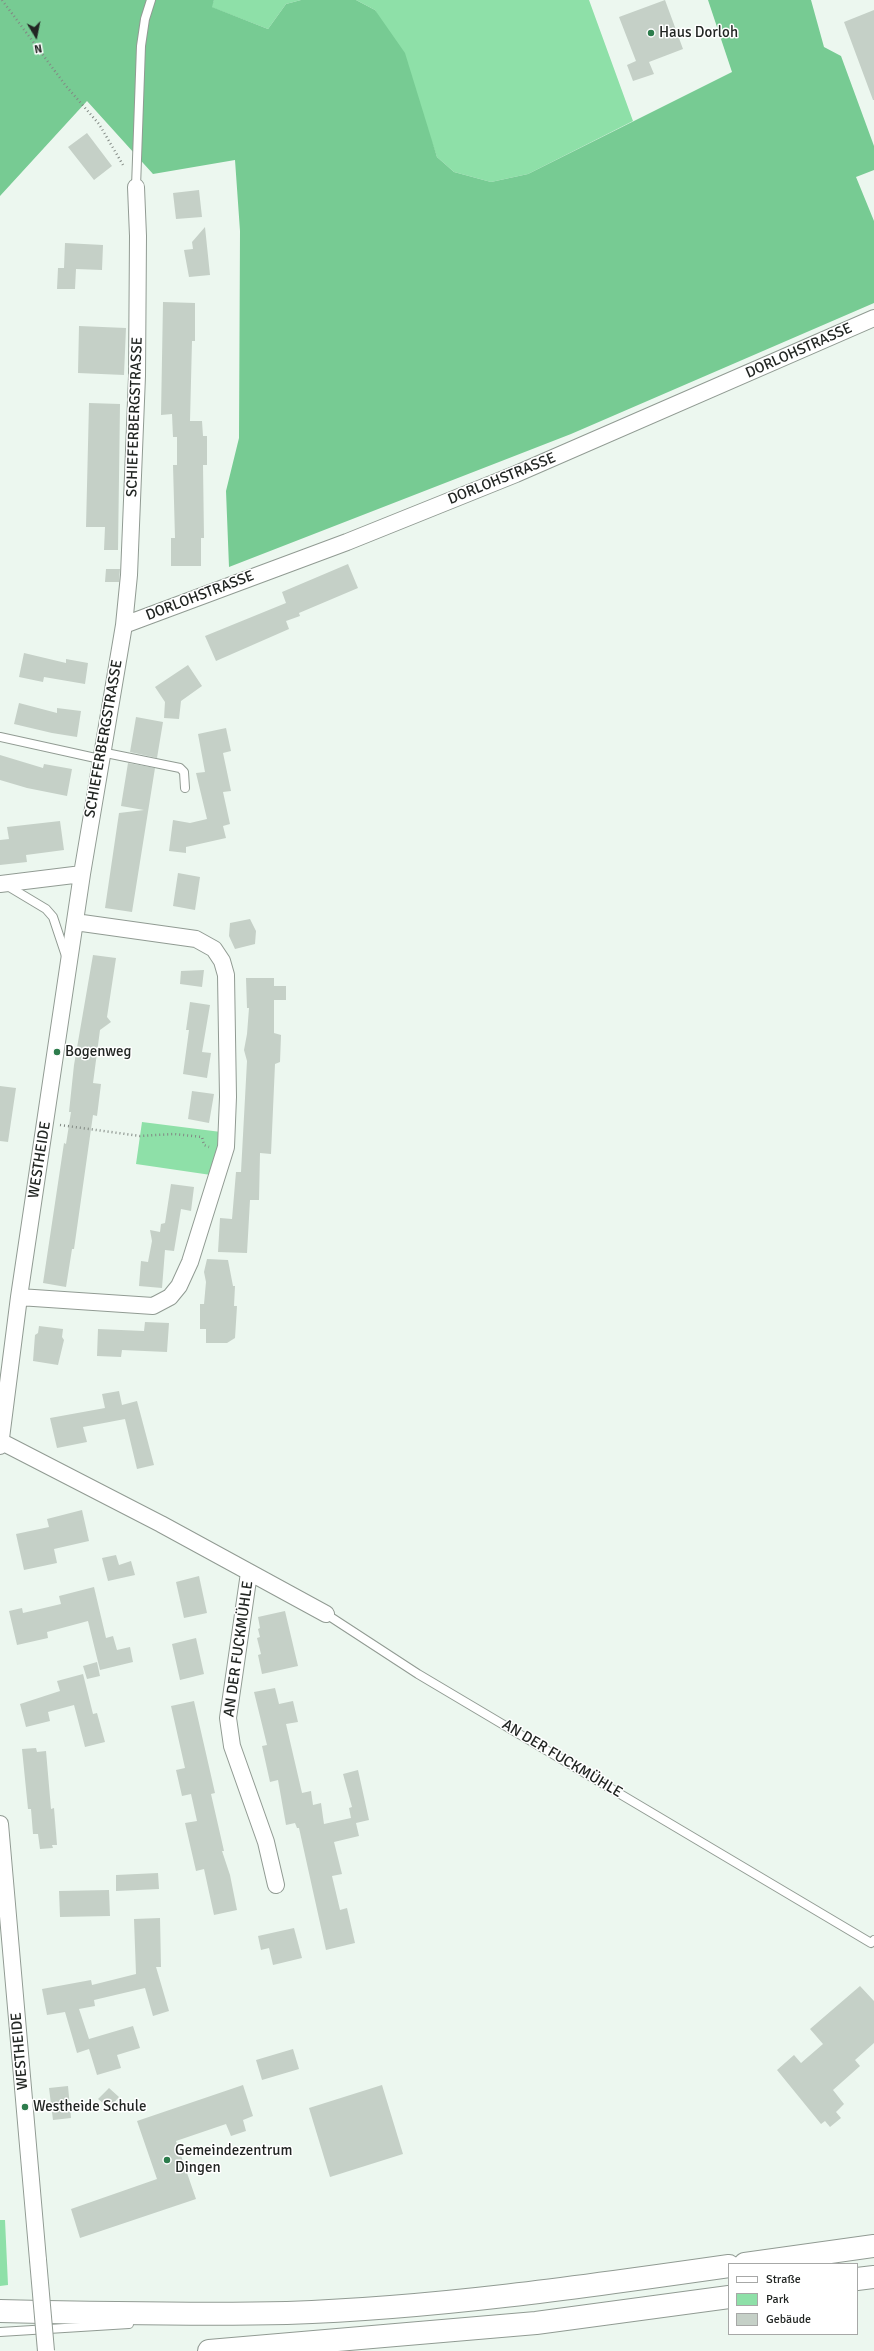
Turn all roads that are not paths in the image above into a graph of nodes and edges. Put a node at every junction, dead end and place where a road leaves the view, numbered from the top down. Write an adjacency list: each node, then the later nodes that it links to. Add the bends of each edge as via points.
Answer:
1 (151, 0): 2 (lane, via 145,19 142,46)
2 (136, 187): 4 (street, SCHIEFERBERGSTRASSE, via 137,376 129,575)
3 (874, 318): 4 (street, DORLOHSTRASSE, via 508,477 347,542)
4 (124, 625): 6 (street, SCHIEFERBERGSTRASSE)
5 (0, 737): 6 (lane)
6 (100, 756): 7 (lane, via 180,768 184,772); 8 (street, SCHIEFERBERGSTRASSE)
7 (185, 788)
8 (82, 874): 9 (street); 10 (street, WESTHEIDE)
9 (2, 884): 11 (lane, via 46,909 53,917)
10 (75, 922): 11 (street, WESTHEIDE); 12 (street, via 196,939 207,944 218,955 226,975 226,1147 190,1262 179,1286 170,1297 153,1306)
11 (69, 966): 12 (street, WESTHEIDE)
12 (19, 1298): 13 (street, WESTHEIDE)
13 (0, 1442): 14 (street, AN DER FUCKMÜHLE)
14 (249, 1573): 15 (street, AN DER FUCKMÜHLE); 17 (street, AN DER FUCKMÜHLE, via 228,1718 232,1746 266,1842)
15 (326, 1614): 18 (lane, AN DER FUCKMÜHLE, via 439,1686 871,1943)
16 (0, 1824): 28 (street, WESTHEIDE, bridge)
17 (276, 1885)
18 (874, 1940)
19 (874, 2246): 20 (highway)
20 (752, 2263)
21 (728, 2266): 26 (highway, via 544,2292)
22 (874, 2276): 23 (highway)
23 (858, 2279)
24 (728, 2297): 29 (highway, via 536,2323)
25 (0, 2311): 26 (highway, via 117,2314)
26 (288, 2313): 27 (lane)
27 (0, 2332)
28 (46, 2351)
29 (209, 2351)

